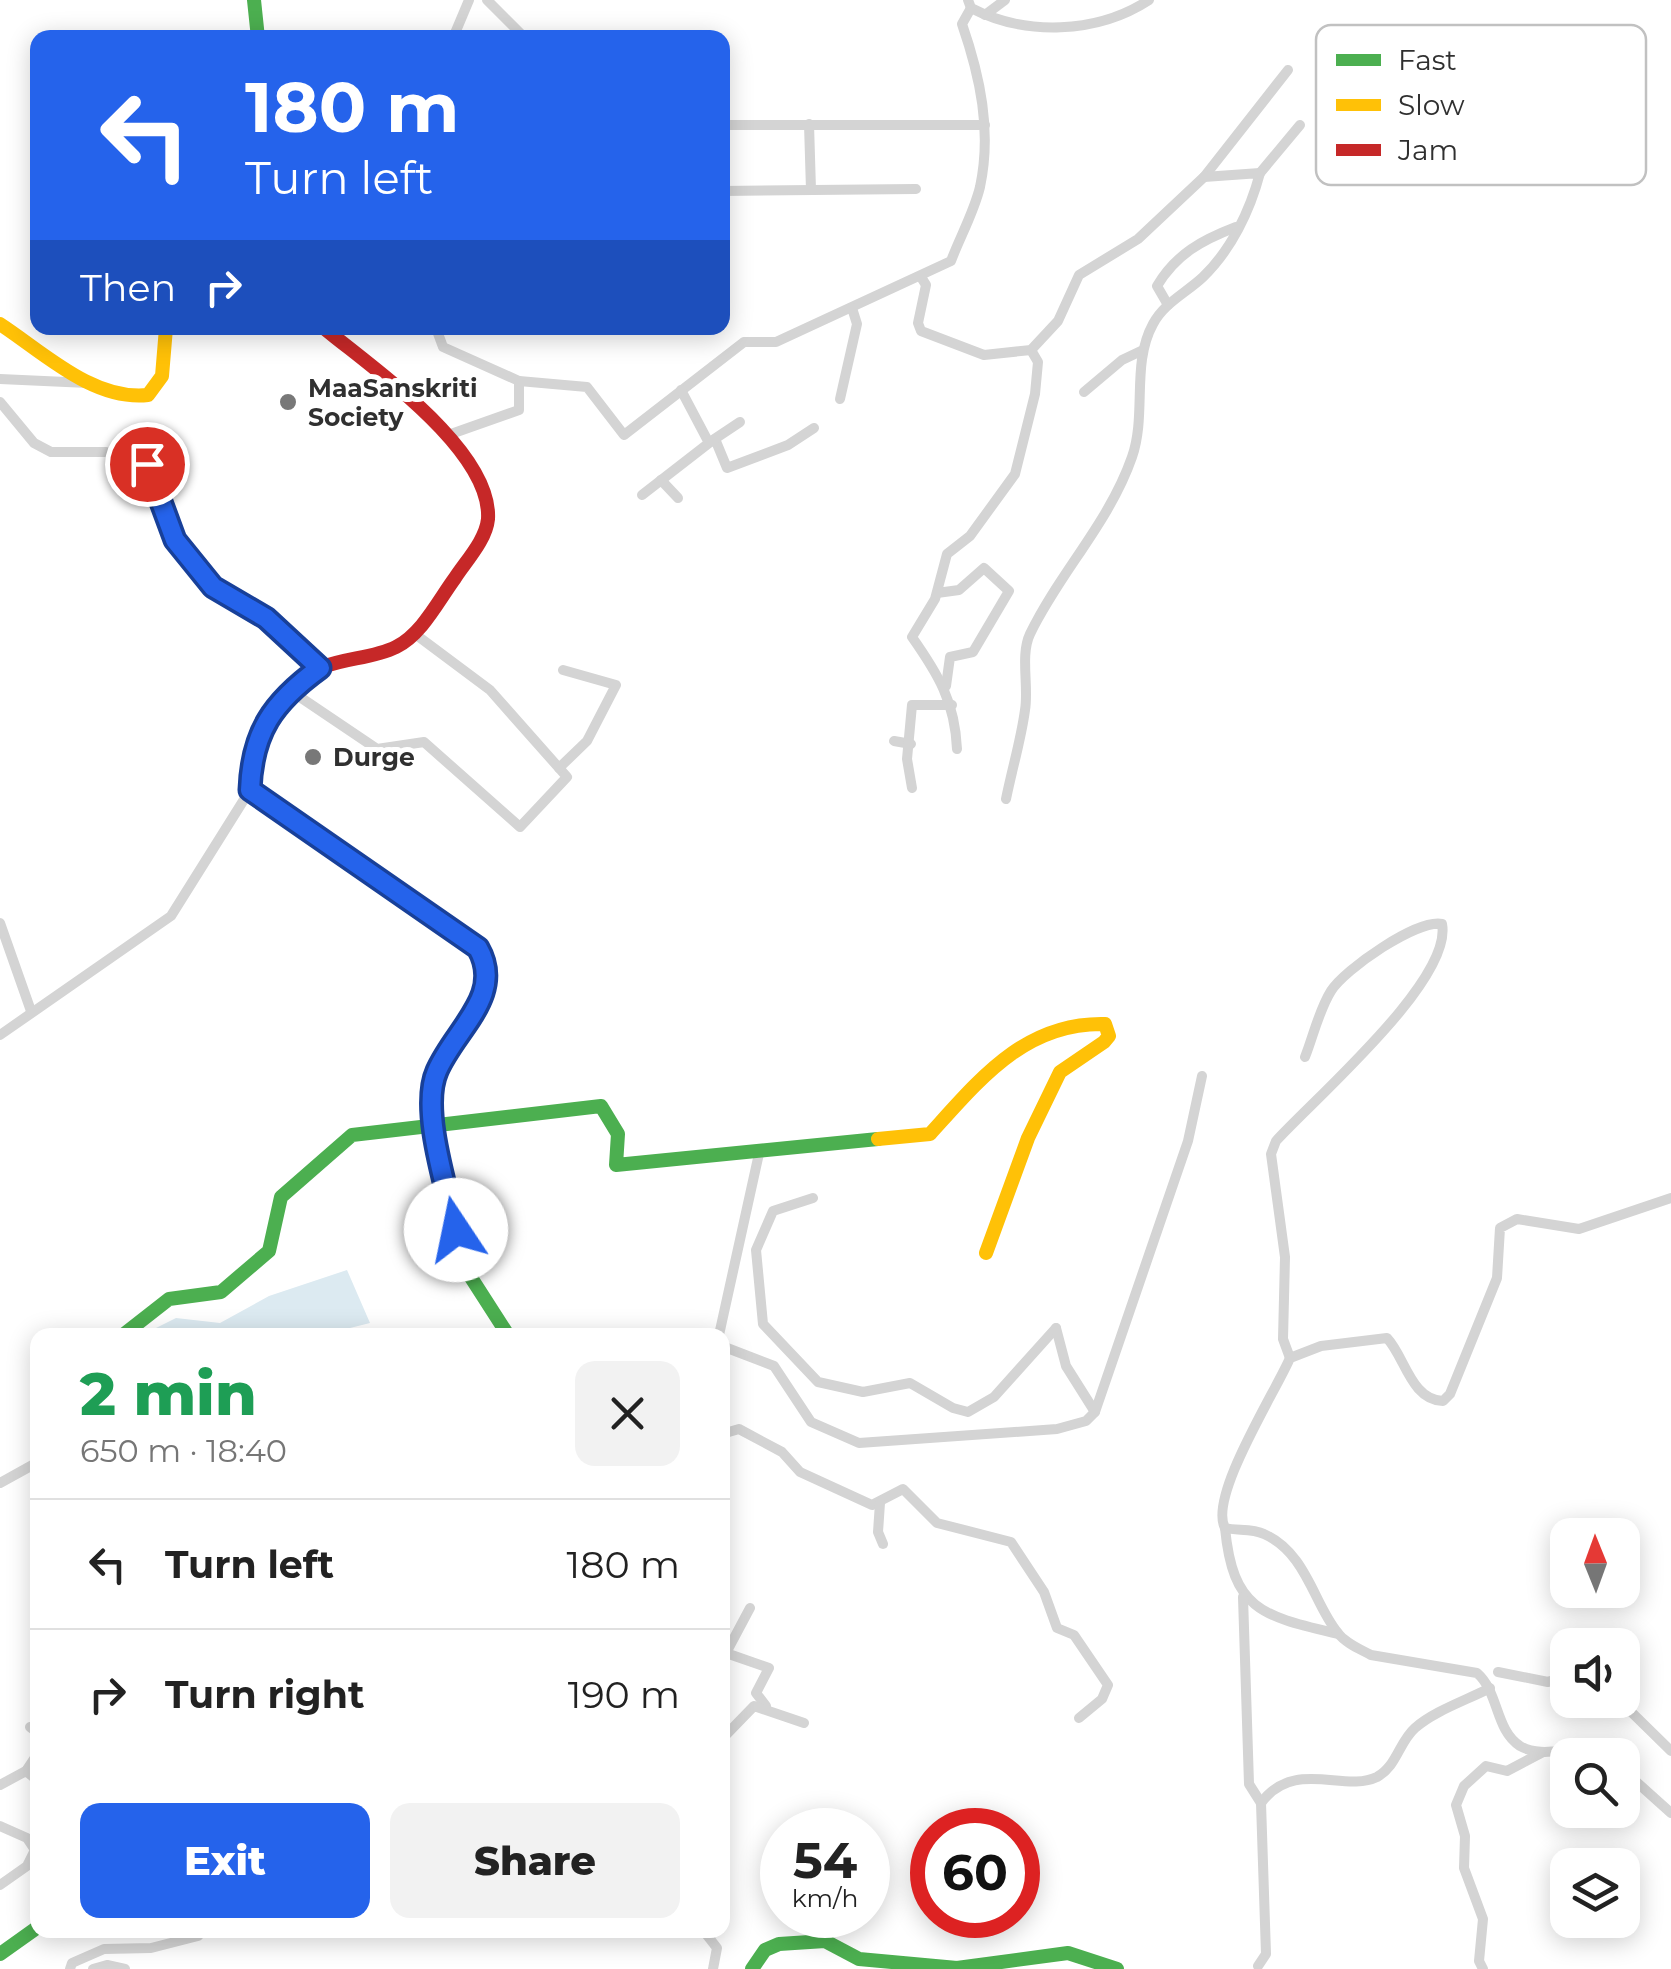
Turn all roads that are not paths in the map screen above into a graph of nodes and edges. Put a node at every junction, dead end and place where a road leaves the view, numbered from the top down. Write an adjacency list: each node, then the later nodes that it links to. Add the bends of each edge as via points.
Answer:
1 (254, 0): 8 (main road)
2 (468, 0): 9 (street)
3 (487, 0): 10 (street)
4 (1006, 0): 7 (street)
5 (1149, 0): 7 (street, via 1078,27 1035,27)
6 (969, 4): 7 (street); 15 (street, via 962,24 979,72)
7 (985, 15)
8 (257, 30)
9 (456, 30)
10 (517, 30)
11 (1288, 70): 17 (street)
12 (809, 124): 14 (street); 15 (street); 19 (street)
13 (1300, 124): 16 (street)
14 (730, 125)
15 (984, 125): 22 (street, via 980,187 951,260)
16 (1260, 173): 17 (street); 21 (street)
17 (1204, 177): 29 (street, via 1138,239 1078,275 1058,320)
18 (916, 189): 19 (street)
19 (812, 190): 20 (street)
20 (730, 191)
21 (1236, 227): 23 (street, via 1229,249); 23 (street, via 1197,242 1164,273 1156,286)
22 (920, 277): 24 (street); 29 (street, via 926,285 921,331 984,355)
23 (1168, 304): 30 (street)
24 (852, 308): 34 (street, via 776,342 744,342); 36 (street, via 857,324)
25 (0, 324): 33 (main road)
26 (165, 335): 33 (main road, via 161,380 152,392 122,398)
27 (332, 335): 40 (main road)
28 (439, 335): 32 (street, via 443,347)
29 (1031, 350): 45 (street, via 1038,362 1034,394 1015,474 970,536 947,554)
30 (1141, 351): 35 (street); 58 (street, via 1132,458 1099,529 1028,639 1026,707)
31 (0, 379): 33 (street)
32 (520, 381): 34 (street, via 588,387 624,435); 40 (street, via 519,410)
33 (90, 383)
34 (681, 390): 41 (street)
35 (1084, 392)
36 (840, 398)
37 (0, 402): 47 (street, via 34,443 51,452 106,452 147,464 175,540 213,587 266,618)
38 (740, 422): 41 (street)
39 (814, 428): 41 (street, via 727,468)
40 (451, 434): 46 (main road, via 485,497 488,521)
41 (712, 441): 42 (street)
42 (661, 480): 43 (street); 44 (street)
43 (642, 495)
44 (678, 498)
45 (937, 593): 49 (street, via 912,636); 49 (street, via 959,590 984,568 1009,590 973,652 950,657)
46 (415, 634): 47 (main road, via 395,648); 55 (street, via 490,690)
47 (320, 668): 50 (main road)
48 (563, 670): 55 (street, via 616,685 587,741)
49 (946, 687): 51 (street)
50 (292, 691): 55 (street, via 377,749 424,742 520,827 568,777); 57 (main road, via 251,751)
51 (952, 704): 53 (street, via 912,706); 54 (street)
52 (894, 741): 53 (street)
53 (911, 744): 56 (street)
54 (957, 748)
55 (559, 768)
56 (912, 788)
57 (250, 790): 60 (street, via 171,916); 64 (main road, via 478,948 488,965 489,983 437,1071)
58 (1006, 799)
59 (0, 923): 60 (street)
60 (31, 1011): 61 (street)
61 (0, 1035)
62 (1305, 1057): 73 (street, via 1330,992 1345,976 1409,932 1442,924 1438,958 1403,1008 1276,1140 1271,1154 1285,1256 1283,1339)
63 (1202, 1076): 74 (street, via 1188,1141)
64 (434, 1124): 65 (main road, via 600,1106 618,1134 616,1165); 69 (main road, via 352,1134 281,1197 269,1251 221,1292 169,1299); 70 (main road, via 463,1265)
65 (760, 1150): 68 (main road, via 930,1134 1013,1046 1051,1029 1105,1024 1104,1044 1062,1068); 71 (street)
66 (812, 1198): 74 (street, via 773,1211 756,1250 763,1324 818,1382 864,1392 910,1383 968,1412 994,1397 1056,1328 1066,1366)
67 (1671, 1198): 73 (street, via 1579,1230 1516,1219 1500,1228 1497,1278 1442,1400 1420,1389 1387,1338 1321,1346)
68 (986, 1252)
69 (132, 1328)
70 (504, 1328)
71 (720, 1328)
72 (730, 1349): 74 (street, via 774,1366 811,1422 859,1443 1057,1429)
73 (1290, 1358): 79 (street, via 1242,1453 1221,1511)
74 (1094, 1412)
75 (730, 1432): 78 (street, via 739,1429 782,1452 800,1472 872,1505)
76 (30, 1466): 77 (street)
77 (0, 1483)
78 (880, 1502): 80 (street); 90 (street, via 903,1490 937,1523 1016,1546 1057,1628 1074,1635 1108,1684 1102,1700)
79 (1225, 1528): 81 (street); 83 (street, via 1265,1534 1288,1554 1315,1584)
80 (883, 1544)
81 (1243, 1597): 83 (street, via 1257,1609); 100 (street, via 1249,1784)
82 (750, 1608): 84 (street)
83 (1338, 1634): 88 (street, via 1371,1655 1477,1673)
84 (730, 1646)
85 (730, 1654): 89 (street, via 769,1668 756,1694)
86 (1498, 1672): 87 (street)
87 (1550, 1681)
88 (1490, 1688): 94 (street, via 1508,1735 1523,1748); 100 (street, via 1417,1726 1374,1778 1293,1781)
89 (766, 1706): 92 (street); 93 (street, via 754,1706)
90 (1079, 1718)
91 (1637, 1718): 96 (street)
92 (804, 1723)
93 (730, 1732)
94 (1544, 1751): 95 (street); 117 (street, via 1507,1771 1486,1766 1456,1804 1466,1836 1464,1868 1484,1919)
95 (1550, 1751)
96 (1671, 1751)
97 (30, 1769): 98 (street)
98 (0, 1784)
99 (1640, 1785): 101 (street)
100 (1260, 1804): 110 (street, via 1266,1954)
101 (1671, 1812)
102 (0, 1826): 103 (street)
103 (30, 1842)
104 (30, 1860): 105 (street)
105 (0, 1885)
106 (30, 1933): 109 (main road)
107 (190, 1938): 111 (street, via 104,1949)
108 (710, 1938): 114 (street, via 718,1948)
109 (0, 1954)
110 (1258, 1966)
111 (70, 1969)
112 (94, 1969): 113 (street)
113 (125, 1969)
114 (713, 1969)
115 (752, 1969): 116 (main road, via 765,1950 805,1940 902,1965 958,1968 1068,1953)
116 (1117, 1969)
117 (1483, 1969)

